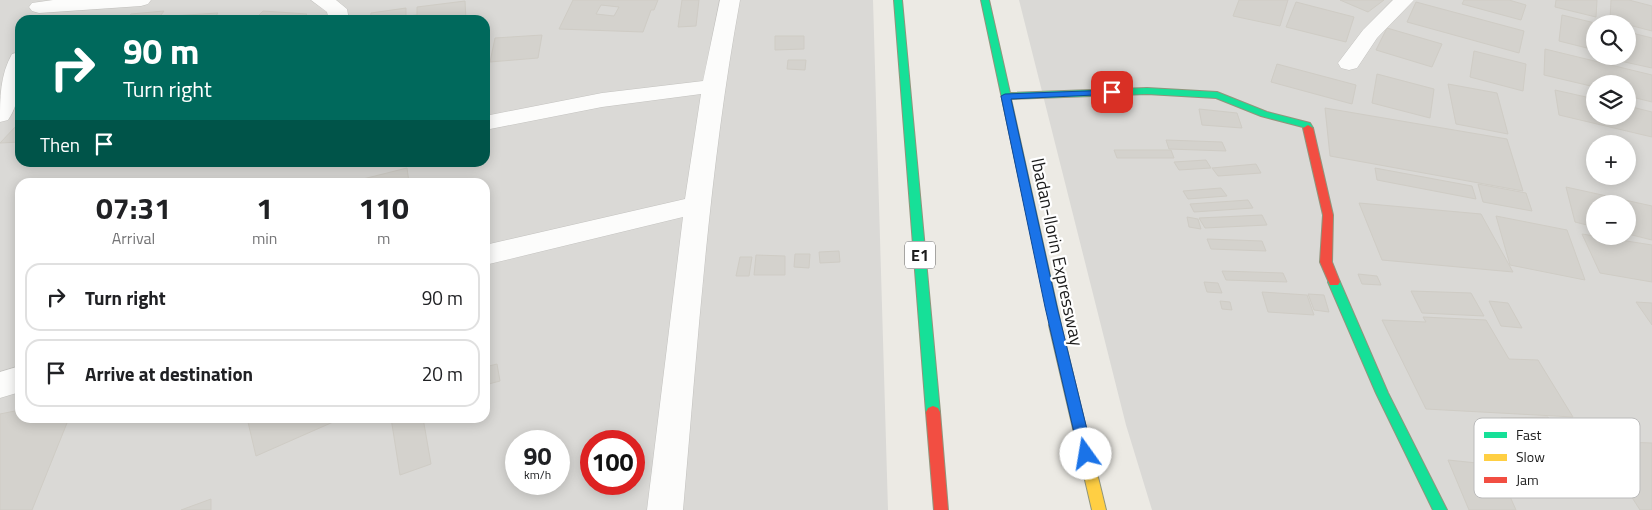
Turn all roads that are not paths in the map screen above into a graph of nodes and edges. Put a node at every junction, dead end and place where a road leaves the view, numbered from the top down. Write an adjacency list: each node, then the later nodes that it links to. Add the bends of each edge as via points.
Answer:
1 (142, 0): 7 (street)
2 (321, 0): 8 (street, via 336,9)
3 (730, 0): 13 (street)
4 (898, 0): 22 (main road, E1)
5 (984, 0): 14 (main road, Ibadan-Ilorin Expressway)
6 (1404, 0): 11 (street, via 1370,34)
7 (38, 9)
8 (338, 15)
9 (15, 44): 10 (street)
10 (0, 54)
11 (1349, 63)
12 (15, 74): 15 (street)
13 (713, 86): 16 (street, via 602,100); 17 (street)
14 (1005, 96): 23 (main road, Ibadan-Ilorin Expressway); 24 (main road, via 1147,91 1216,96 1264,114 1307,125 1328,215 1326,262 1382,394)
15 (0, 115)
16 (490, 122)
17 (697, 205): 18 (street); 21 (street)
18 (490, 254)
19 (15, 381): 20 (street)
20 (0, 385)
21 (666, 510)
22 (941, 510)
23 (1099, 510)
24 (1440, 510)

